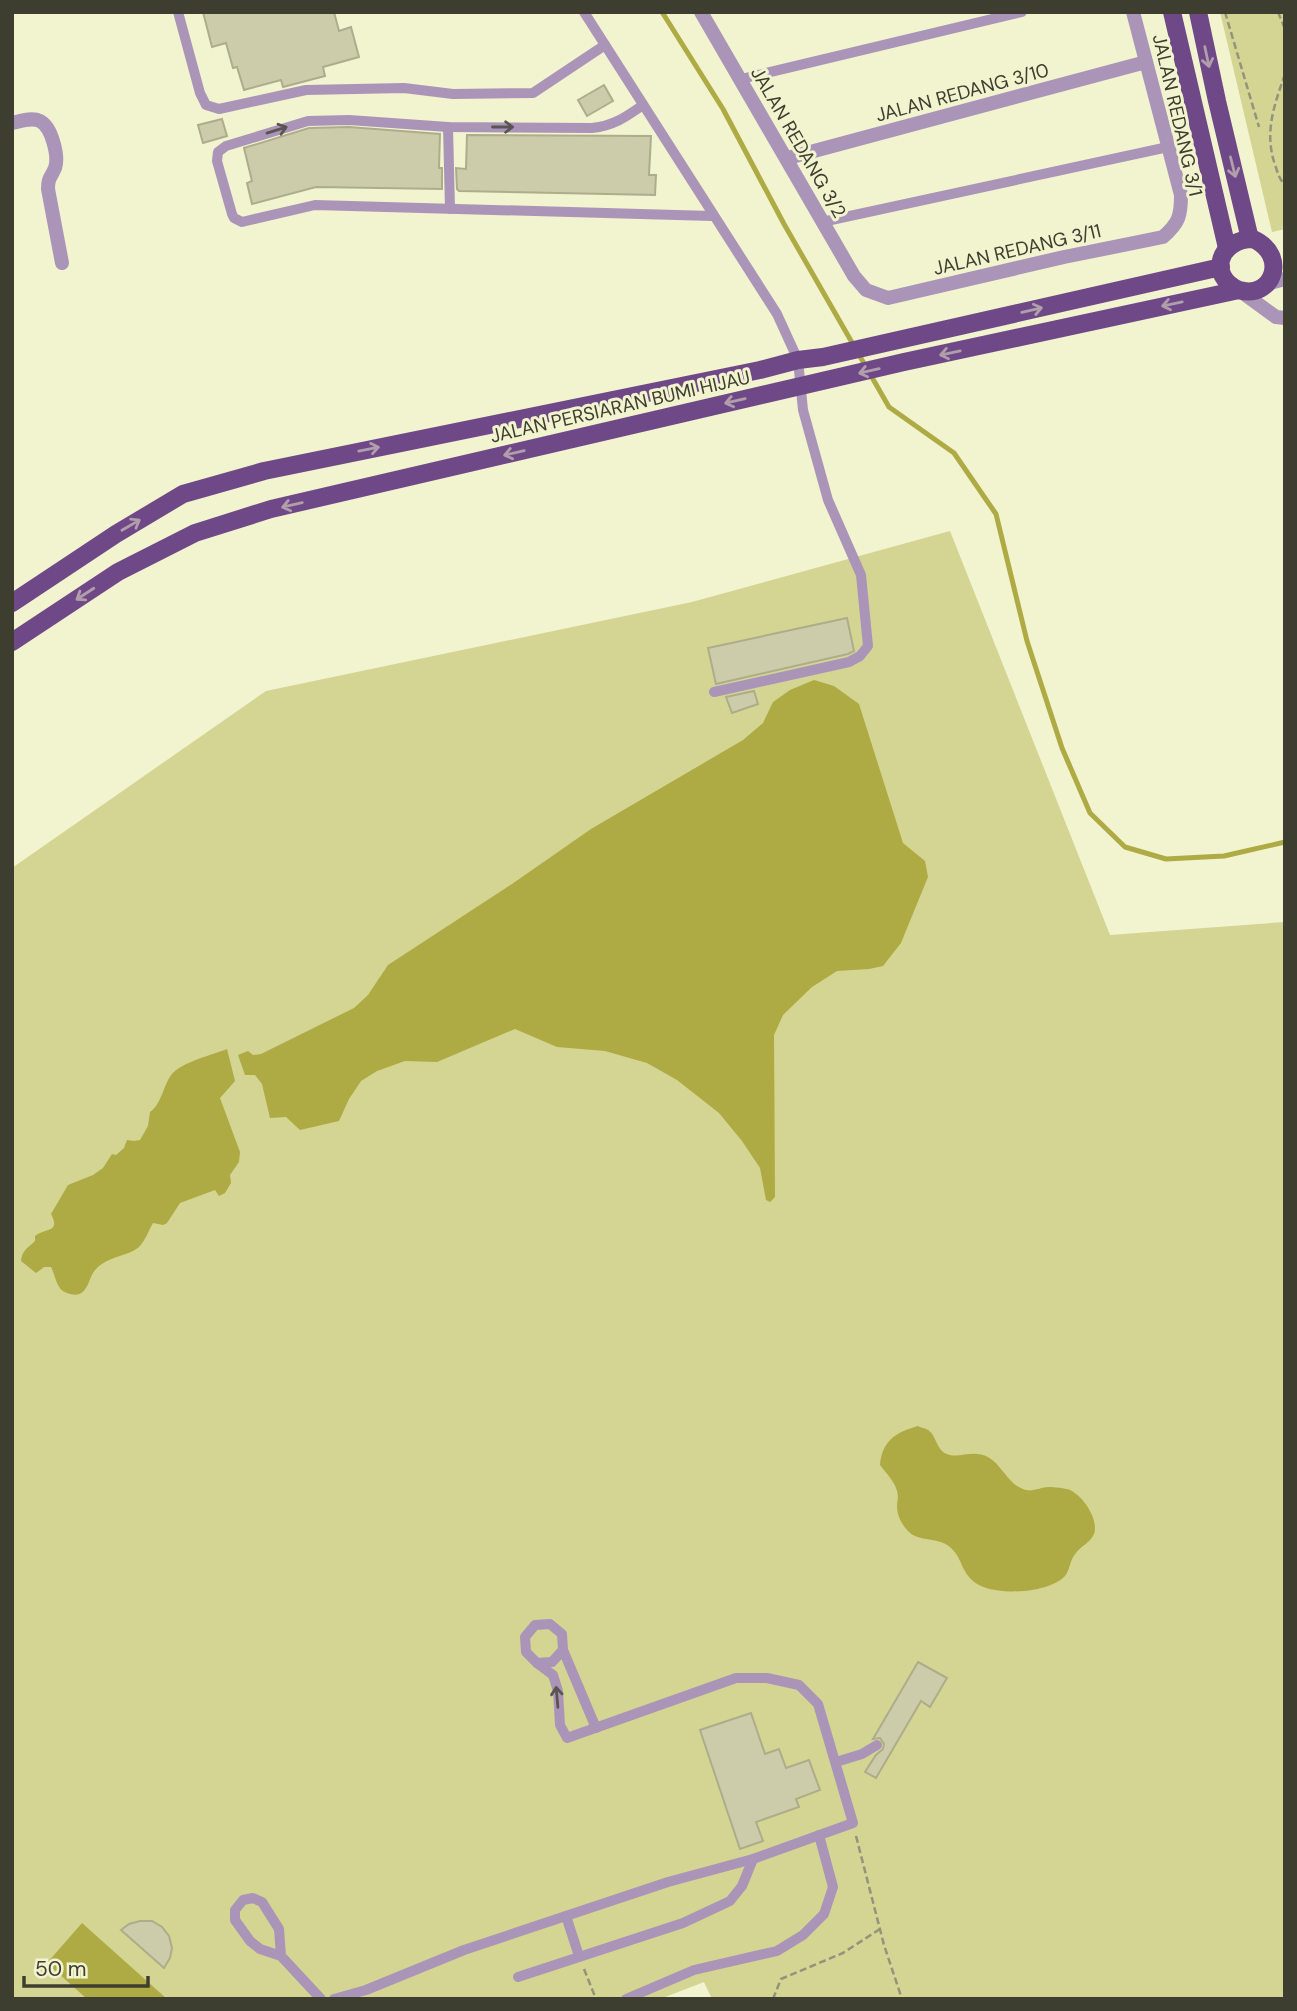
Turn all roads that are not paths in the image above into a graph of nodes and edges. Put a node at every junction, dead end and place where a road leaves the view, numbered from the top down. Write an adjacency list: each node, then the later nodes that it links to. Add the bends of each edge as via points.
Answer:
1 (178, 12): 8 (lane, via 200,93 206,105 219,109 306,90 533,93)
2 (584, 12): 8 (lane)
3 (701, 12): 10 (street, JALAN REDANG 3/2)
4 (1022, 12): 10 (lane)
5 (1133, 12): 9 (street, JALAN REDANG 3/1)
6 (1172, 12): 21 (main road)
7 (1198, 12): 20 (main road, one-way to 20)
8 (605, 45): 11 (lane)
9 (1146, 62): 14 (street, JALAN REDANG 3/1); 15 (street, JALAN REDANG 3/10)
10 (741, 79): 15 (street, JALAN REDANG 3/2)
11 (643, 105): 13 (lane, one-way to 11, via 607,126); 17 (lane)
12 (12, 122): 23 (street, via 39,120 50,133 57,154 48,189)
13 (448, 127): 16 (lane); 16 (lane, one-way to 13, via 315,205 237,221 217,156 226,146 308,121)
14 (1168, 147): 18 (lane); 19 (street, JALAN REDANG 3/1, via 1181,195 1181,213)
15 (788, 158): 18 (street, JALAN REDANG 3/2)
16 (450, 209): 17 (lane)
17 (712, 216): 31 (lane, via 777,314)
18 (822, 222): 27 (street, JALAN REDANG 3/2)
19 (1174, 227): 27 (street, JALAN REDANG 3/11, via 1163,237 933,289 888,298)
20 (1250, 239): 21 (main road, via 1235,241); 22 (main road)
21 (1227, 248): 24 (main road)
22 (1278, 254): 26 (main road)
23 (62, 264)
24 (1221, 267): 28 (main road, via 1228,284); 31 (main road, JALAN PERSIARAN BUMI HIJAU, one-way to 24)
25 (1285, 279): 26 (street)
26 (1265, 285): 28 (main road, via 1251,292); 29 (street)
27 (866, 290)
28 (1239, 290): 29 (street); 32 (main road, JALAN PERSIARAN BUMI HIJAU, one-way to 32)
29 (1261, 307): 30 (street)
30 (1285, 318)
31 (798, 360): 32 (lane); 33 (main road, JALAN PERSIARAN BUMI HIJAU, one-way to 31, via 183,494 264,471)
32 (802, 386): 34 (main road, JALAN PERSIARAN BUMI HIJAU, one-way to 34, via 271,509 195,533 118,572); 35 (lane, via 803,410 828,500 861,575 868,646 849,662)
33 (12, 603)
34 (12, 642)
35 (714, 692)
36 (562, 1650): 37 (lane, via 552,1662); 37 (lane, via 562,1634 550,1624 535,1625 525,1637 526,1652); 38 (lane)
37 (537, 1662): 38 (lane, one-way to 37, via 567,1738 560,1725 553,1675)
38 (596, 1728): 40 (lane, via 736,1678 767,1678 799,1685 818,1704)
39 (877, 1745): 40 (lane)
40 (836, 1762): 41 (lane, via 852,1823)
41 (819, 1835): 42 (lane); 49 (lane, via 833,1886 824,1914 803,1935 777,1951 694,1970)
42 (753, 1859): 43 (lane); 45 (lane, via 730,1901 683,1923)
43 (566, 1916): 45 (lane); 48 (lane)
44 (281, 1956): 44 (lane, via 260,1950 235,1920 235,1910 243,1900 262,1902 271,1914 279,1929); 47 (lane)
45 (579, 1956): 46 (lane)
46 (518, 1977)
47 (321, 1999)
48 (334, 1999)
49 (626, 1999)

